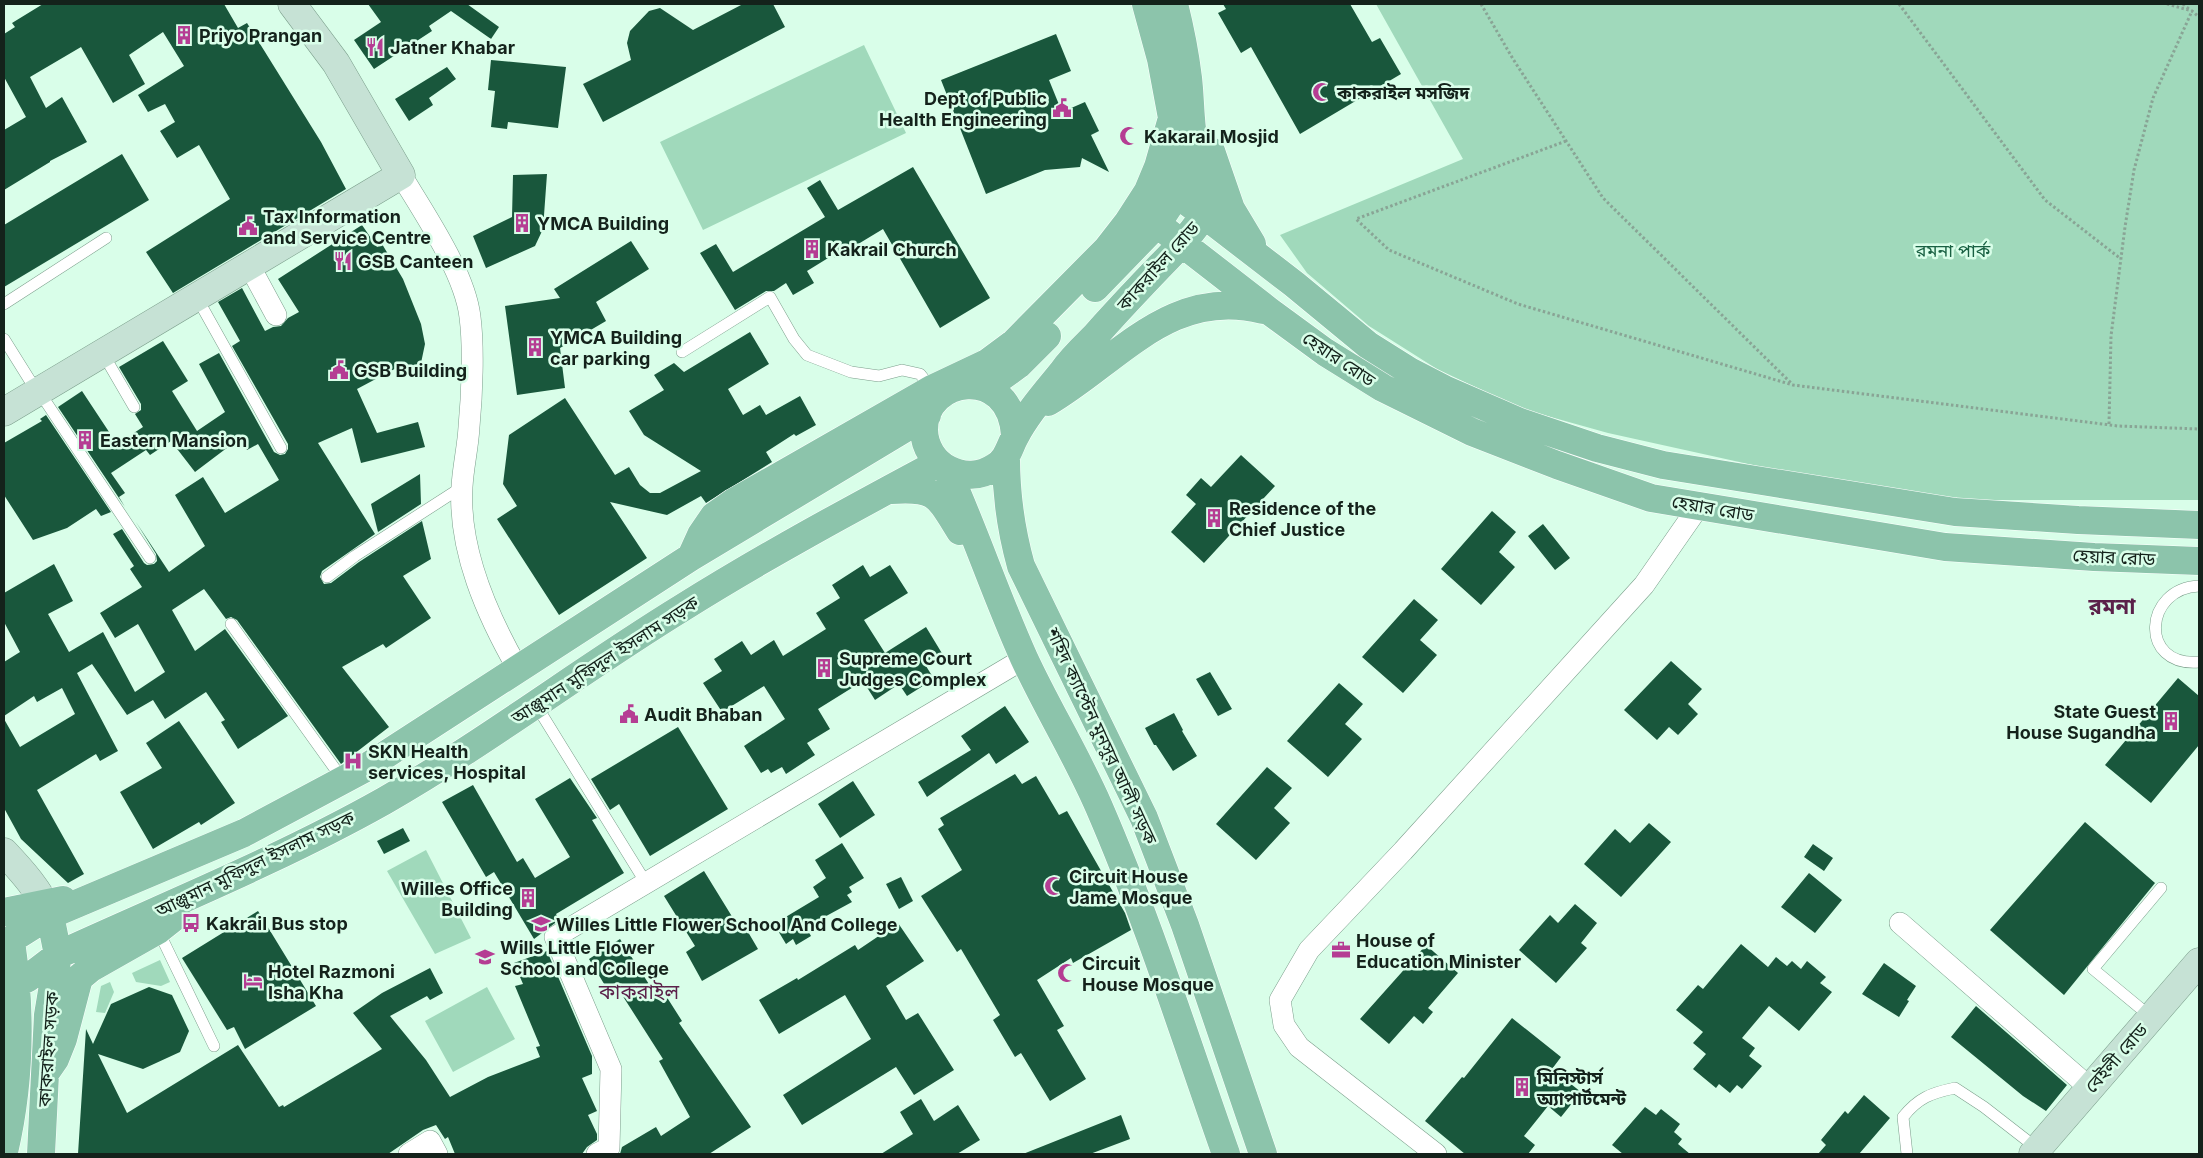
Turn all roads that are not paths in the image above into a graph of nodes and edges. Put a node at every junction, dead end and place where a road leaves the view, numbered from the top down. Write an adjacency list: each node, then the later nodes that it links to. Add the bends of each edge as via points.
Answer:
1 (292, 4): 6 (street, via 336,63)
2 (1146, 4): 5 (main road, কাকরাইল রোড)
3 (1174, 4): 4 (main road, কাকরাইল রোড)
4 (1188, 79): 8 (main road, কাকরাইল রোড, via 1192,128 1204,192); 13 (main road, via 1231,209)
5 (1172, 118): 7 (main road, কাকরাইল রোড, via 1178,169); 22 (main road, via 1148,191 1107,249 1014,343)
6 (401, 175): 12 (street); 29 (street, via 444,248 466,296 470,316 469,427)
7 (1177, 194): 8 (main road); 9 (main road, কাকরাইল রোড)
8 (1204, 214): 11 (main road, কাকরাইল রোড); 13 (main road)
9 (1157, 224): 11 (main road, হেয়ার রোড); 22 (main road, কাকরাইল রোড, via 1018,365)
10 (106, 238): 15 (lane)
11 (1182, 244): 16 (main road, হেয়ার রোড); 24 (main road, কাকরাইল রোড, via 1064,369)
12 (249, 265): 14 (street); 17 (street)
13 (1270, 267): 31 (main road, via 1368,344 1411,372 1520,422 1597,448 1664,465)
14 (196, 296): 19 (street); 27 (lane)
15 (4, 304)
16 (1270, 311): 24 (main road, via 1231,304 1214,305 1162,322 1066,391); 32 (main road, হেয়ার রোড, via 1382,388 1472,432 1651,498)
17 (276, 315)
18 (4, 339): 21 (lane)
19 (102, 352): 21 (street); 23 (lane)
20 (682, 352): 22 (lane, via 770,297 807,355 851,372 879,376 902,370 920,374)
21 (38, 390): 25 (street); 35 (lane)
22 (953, 392): 26 (main road, via 998,395 1014,420); 28 (main road, via 924,428 930,453); 43 (main road, আঞ্জুমান মুফিদুল ইসলাম সড়ক)
23 (134, 407)
24 (1033, 410): 26 (main road, কাকরাইল রোড)
25 (4, 412)
26 (1011, 446): 28 (main road, via 997,466 986,473 959,475); 68 (main road, শহিদ ক্যাপ্টেন মুনসুর আলী সড়ক, via 1006,488 1021,566 1144,818 1188,934)
27 (281, 448)
28 (942, 466): 30 (main road, আঞ্জুমান মুফিদুল ইসলাম সড়ক); 38 (main road, শহিদ ক্যাপ্টেন মুনসুর আলী সড়ক, via 968,516)
29 (462, 487): 37 (lane); 43 (street, via 466,543 490,614)
30 (888, 490): 38 (main road, via 930,492 947,510 974,558); 44 (main road, আঞ্জুমান মুফিদুল ইসলাম সড়ক, via 681,608)
31 (1843, 494): 33 (main road, via 1955,512); 34 (main road)
32 (1699, 506): 34 (main road, হেয়ার রোড); 69 (street, via 1644,585 1309,950 1280,1000 1284,1025 1299,1047)
33 (2199, 525)
34 (1834, 529): 36 (main road, হেয়ার রোড, via 1945,547)
35 (150, 558)
36 (2199, 561)
37 (327, 577)
38 (992, 580): 41 (main road, শহিদ ক্যাপ্টেন মুনসুর আলী সড়ক)
39 (2199, 586): 42 (lane, via 2184,588 2164,602 2156,625 2158,644 2168,656 2175,660)
40 (231, 624): 45 (lane)
41 (1025, 658): 47 (street); 67 (main road, শহিদ ক্যাপ্টেন মুনসুর আলী সড়ক, via 1099,806 1170,992)
42 (2199, 662)
43 (518, 669): 45 (main road, আঞ্জুমান মুফিদুল ইসলাম সড়ক)
44 (536, 705): 47 (lane); 49 (main road, আঞ্জুমান মুফিদুল ইসলাম সড়ক, via 438,770 381,802)
45 (343, 780): 50 (main road, আঞ্জুমান মুফিদুল ইসলাম সড়ক, via 244,833 85,900)
46 (4, 852): 50 (street, via 30,881)
47 (646, 884): 66 (street, via 555,937 610,1068 610,1148)
48 (2162, 888): 57 (lane, via 2093,969)
49 (194, 895): 53 (main road); 54 (main road, আঞ্জুমান মুফিদুল ইসলাম সড়ক)
50 (48, 909): 52 (main road, আঞ্জুমান মুফিদুল ইসলাম সড়ক); 54 (main road, কাকরাইল সড়ক)
51 (1900, 924): 60 (street)
52 (6, 928): 56 (main road, কাকরাইল সড়ক)
53 (158, 930): 58 (lane); 59 (main road, via 79,978 63,1039)
54 (58, 955): 56 (main road, আঞ্জুমান মুফিদুল ইসলাম সড়ক); 59 (main road, কাকরাইল সড়ক, via 48,1015)
55 (2199, 962): 57 (street, বেইলী রোড)
56 (10, 988): 61 (main road, কাকরাইল সড়ক, via 16,1066)
57 (2151, 1017): 60 (street, বেইলী রোড)
58 (214, 1046)
59 (46, 1072): 63 (main road, কাকরাইল সড়ক)
60 (2090, 1088): 62 (street, বেইলী রোড)
61 (4, 1152)
62 (2036, 1152): 70 (lane, via 1984,1107 1955,1088 1935,1092 1913,1104 1903,1117)
63 (41, 1154)
64 (409, 1154): 65 (street, via 430,1141)
65 (437, 1154)
66 (597, 1154)
67 (1226, 1154)
68 (1263, 1154)
69 (1436, 1154)
70 (1907, 1154)

